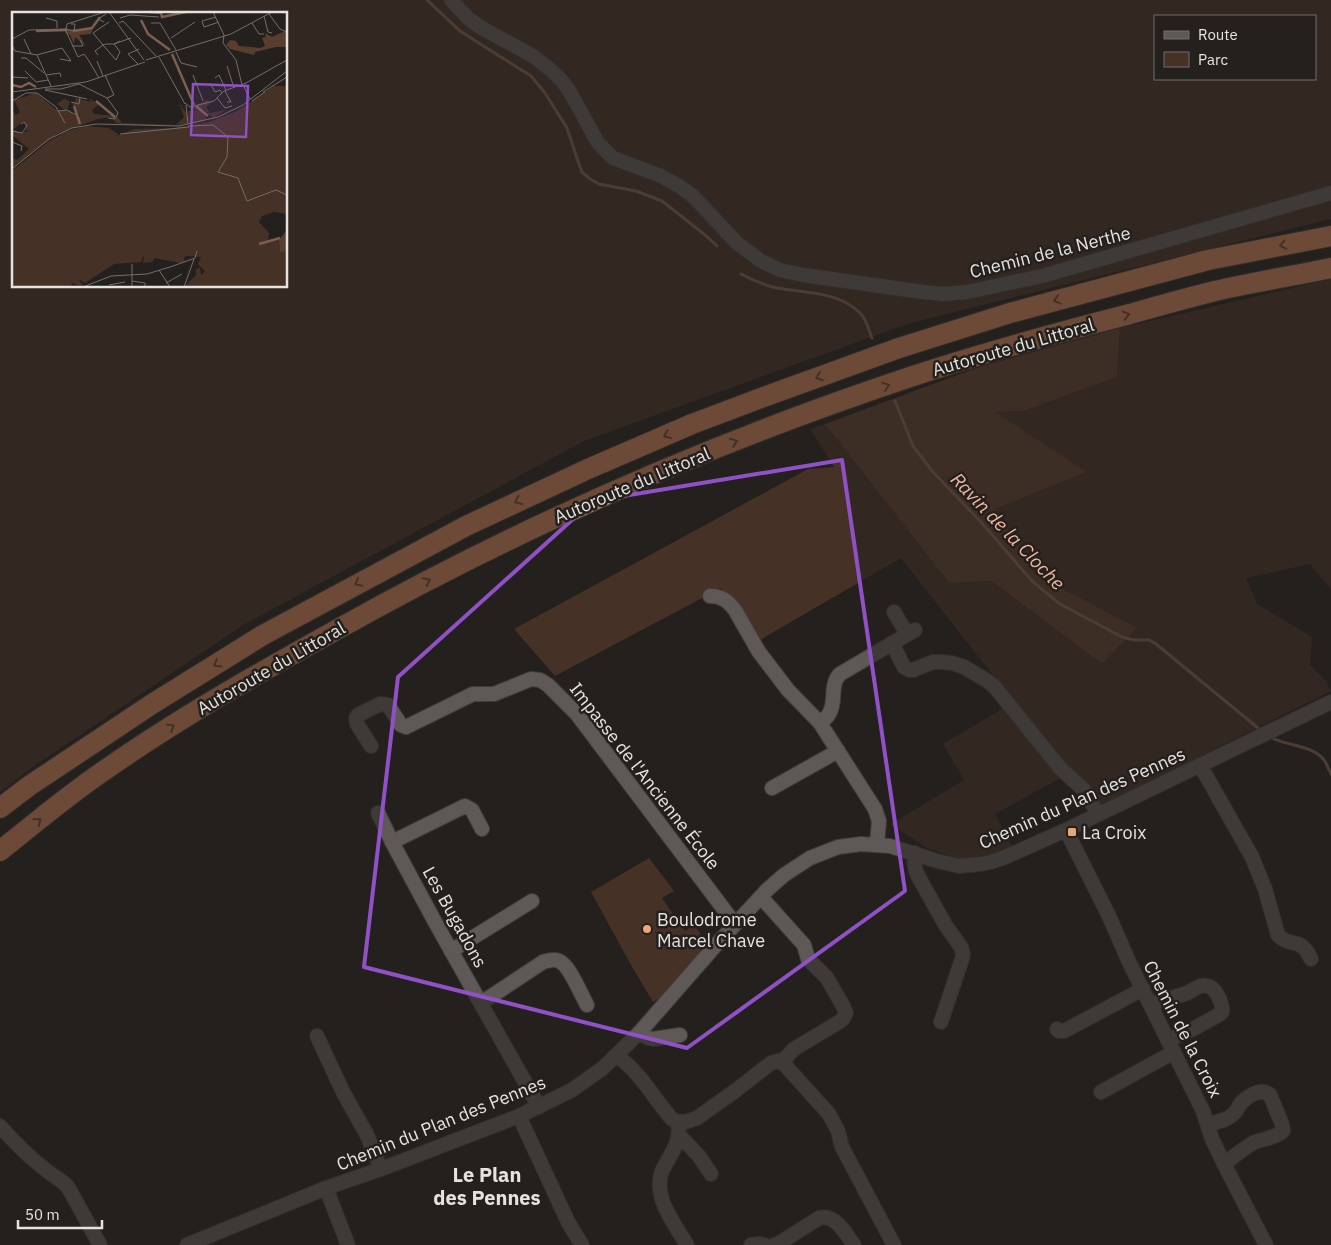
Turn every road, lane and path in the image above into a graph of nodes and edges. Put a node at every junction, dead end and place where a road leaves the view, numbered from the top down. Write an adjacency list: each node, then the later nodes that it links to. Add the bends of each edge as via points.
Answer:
1 (451, 0): 2 (street, Chemin de la Nerthe, via 480,27 551,70 570,92 598,143 613,158 679,186 693,196 737,243 780,270 923,292 967,292 1042,276)
2 (1331, 193)
3 (1331, 236): 14 (highway, Autoroute du Littoral, one-way to 14, via 1208,260 1001,316 899,348 692,424 466,526 263,635 144,710)
4 (1331, 268): 21 (highway, Autoroute du Littoral, one-way to 4, via 103,771 268,668 392,599 606,494 790,420 911,377 1021,343 1208,293)
5 (710, 596): 9 (street, via 720,597 730,604 759,652 788,690)
6 (894, 612): 7 (street, via 911,632)
7 (892, 644): 9 (street, via 837,677 831,711); 16 (street, via 906,669 913,670 933,662 952,663 974,672 994,686 1060,768 1084,790)
8 (1331, 702): 12 (street, Chemin du Plan des Pennes)
9 (820, 723): 11 (street)
10 (371, 746): 25 (street, Impasse de l'Ancienne École, via 356,718 380,704 390,708 401,725 409,726 473,694 491,695 530,679 540,680 576,713)
11 (838, 751): 13 (street); 20 (street, via 875,809 879,821)
12 (1200, 765): 16 (street, Chemin du Plan des Pennes); 28 (street, via 1252,856 1278,935 1302,946)
13 (772, 788)
14 (0, 808)
15 (378, 813): 19 (street, Les Bugadons)
16 (1098, 814): 18 (street, Chemin du Plan des Pennes)
17 (482, 829): 19 (street, via 472,810 465,806)
18 (1066, 830): 22 (street, Chemin du Plan des Pennes, via 1003,858 981,864 959,866); 29 (street, Chemin de la Croix)
19 (392, 842): 26 (street, Les Bugadons)
20 (877, 844): 22 (street, Chemin du Plan des Pennes); 23 (street, Chemin du Plan des Pennes, via 849,845 819,853 784,875)
21 (0, 851)
22 (915, 853): 33 (street, via 915,870 962,950 962,959)
23 (761, 897): 25 (street, Chemin du Plan des Pennes); 40 (street, via 804,945 808,959 827,978 846,1013 843,1019 794,1049)
24 (532, 901): 26 (street)
25 (735, 924): 35 (street, Chemin du Plan des Pennes)
26 (451, 950): 30 (street, Les Bugadons)
27 (549, 950): 30 (street)
28 (1311, 959)
29 (1143, 989): 32 (street, Chemin de la Croix); 34 (street, via 1064,1031)
30 (479, 999): 31 (street, via 543,962 554,960 561,961 566,967); 42 (street, Les Bugadons)
31 (587, 1005)
32 (1151, 1005): 38 (street, Chemin de la Croix); 38 (street, via 1203,985 1213,989 1222,1004 1220,1014)
33 (941, 1022)
34 (1057, 1029)
35 (639, 1033): 36 (street, via 653,1039); 39 (street, Chemin du Plan des Pennes)
36 (680, 1034)
37 (317, 1036): 48 (street)
38 (1170, 1046): 41 (street); 44 (street, Chemin de la Croix)
39 (617, 1056): 42 (street, Chemin du Plan des Pennes, via 578,1087); 46 (street, via 640,1077)
40 (782, 1062): 46 (street, via 771,1063); 60 (street, via 829,1114 842,1147)
41 (1101, 1092)
42 (539, 1107): 43 (street, Chemin du Plan des Pennes)
43 (519, 1116): 48 (street, Chemin du Plan des Pennes); 54 (street)
44 (1208, 1125): 47 (street, Chemin de la Croix); 47 (street, via 1229,1118 1252,1095 1267,1092 1270,1095 1283,1131 1254,1143)
45 (0, 1126): 51 (street, via 44,1168 64,1182)
46 (679, 1128): 49 (street); 55 (street, via 675,1148 663,1168 659,1184 664,1205)
47 (1224, 1164): 61 (street, Chemin de la Croix)
48 (381, 1169): 50 (street, Chemin du Plan des Pennes)
49 (711, 1174)
50 (326, 1188): 52 (street, Chemin du Plan des Pennes); 53 (street)
51 (100, 1245)
52 (187, 1245)
53 (348, 1245)
54 (582, 1245)
55 (687, 1245)
56 (751, 1245): 57 (street)
57 (764, 1245)
58 (774, 1245): 59 (street, via 823,1217 838,1224)
59 (854, 1245)
60 (894, 1245)
61 (1266, 1245)

